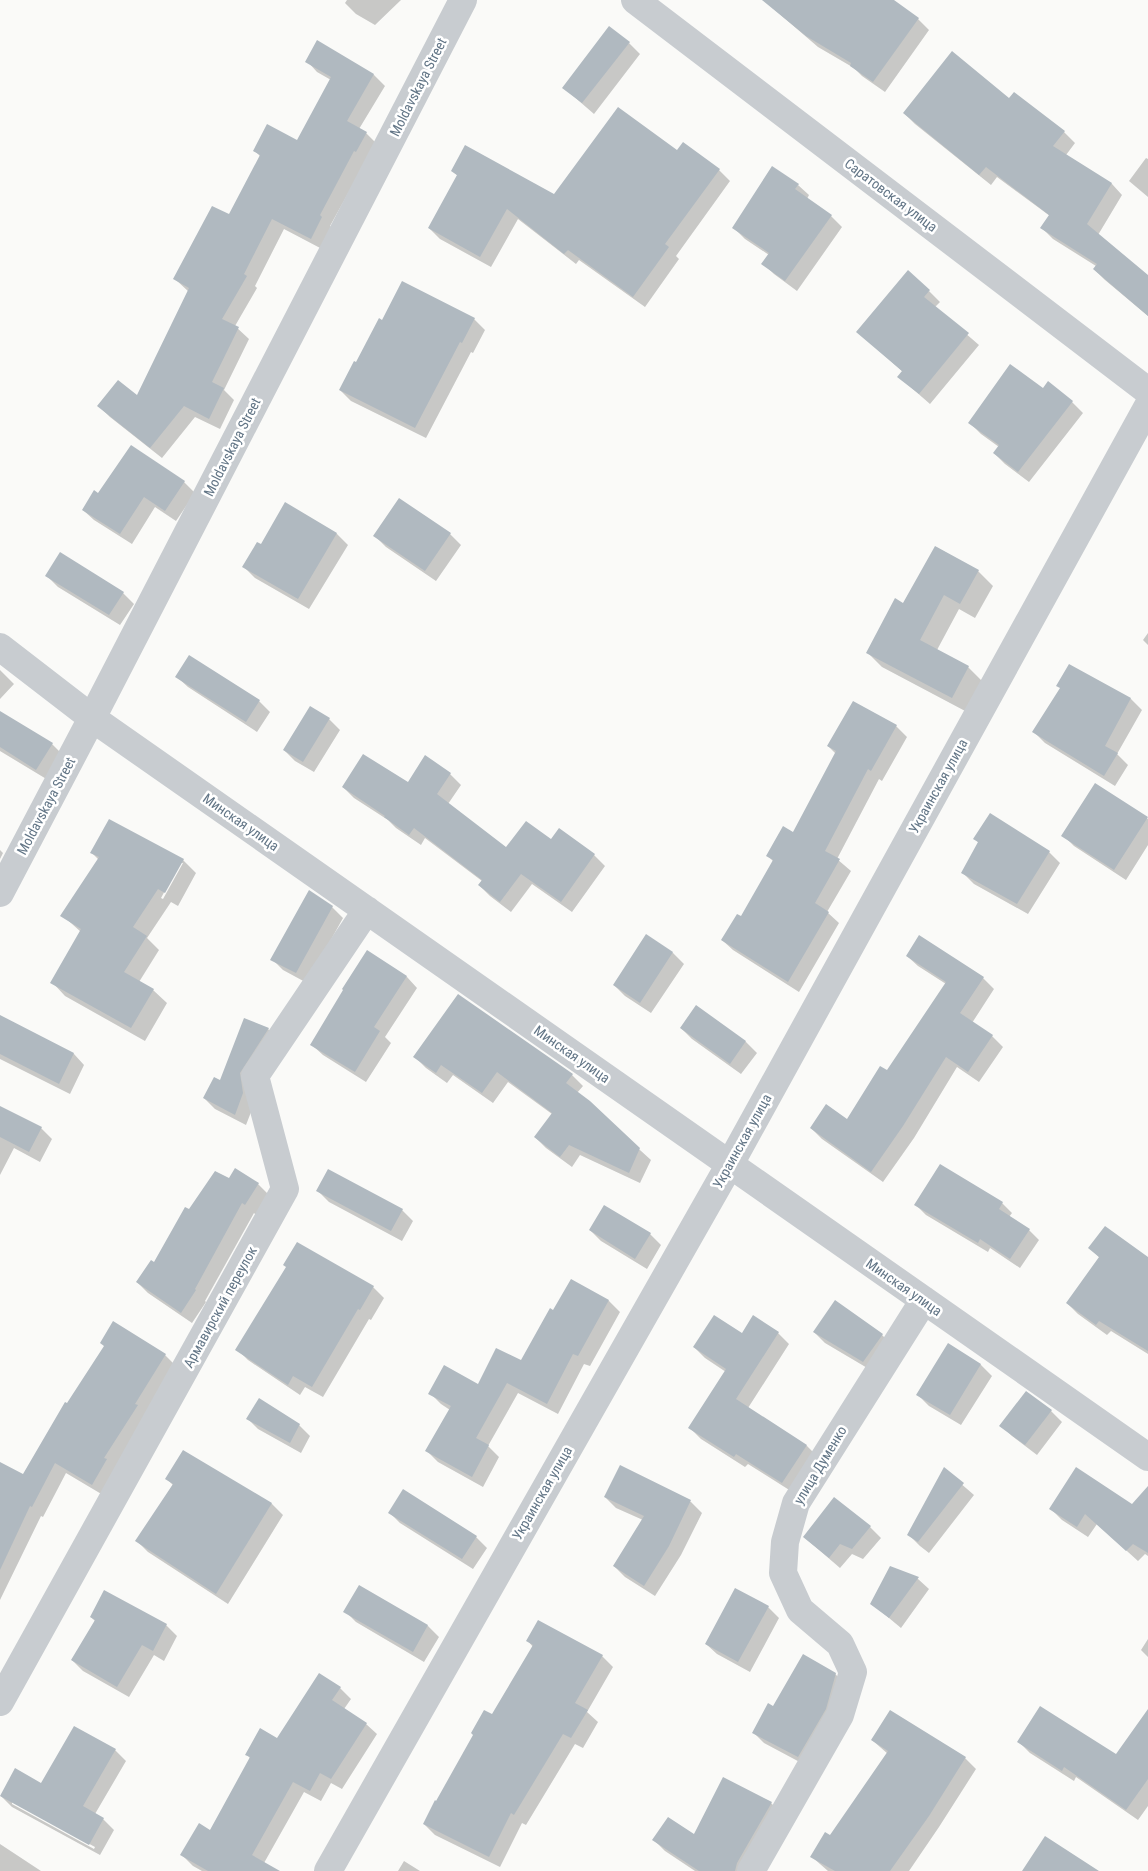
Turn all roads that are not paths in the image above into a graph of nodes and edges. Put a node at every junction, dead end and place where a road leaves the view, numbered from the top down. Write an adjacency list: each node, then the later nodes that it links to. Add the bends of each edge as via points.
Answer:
1 (462, 0): 6 (street, Moldavskaya Street)
2 (635, 0): 3 (street, Саратовская улица)
3 (1148, 391)
4 (1148, 406): 9 (street, Украинская улица)
5 (0, 647): 6 (street, Минская улица)
6 (92, 718): 7 (street, Moldavskaya Street); 8 (street, Минская улица)
7 (0, 893)
8 (367, 910): 9 (street, Минская улица); 12 (street, Армавирский переулок, via 255,1076 285,1189)
9 (730, 1164): 10 (street, Минская улица); 13 (street, Украинская улица)
10 (924, 1300): 11 (street, Минская улица); 14 (street, улица Думенко, via 796,1503 785,1542 783,1573 800,1610 840,1644 853,1672 840,1715)
11 (1148, 1457)
12 (0, 1702)
13 (328, 1871)
14 (752, 1871)

